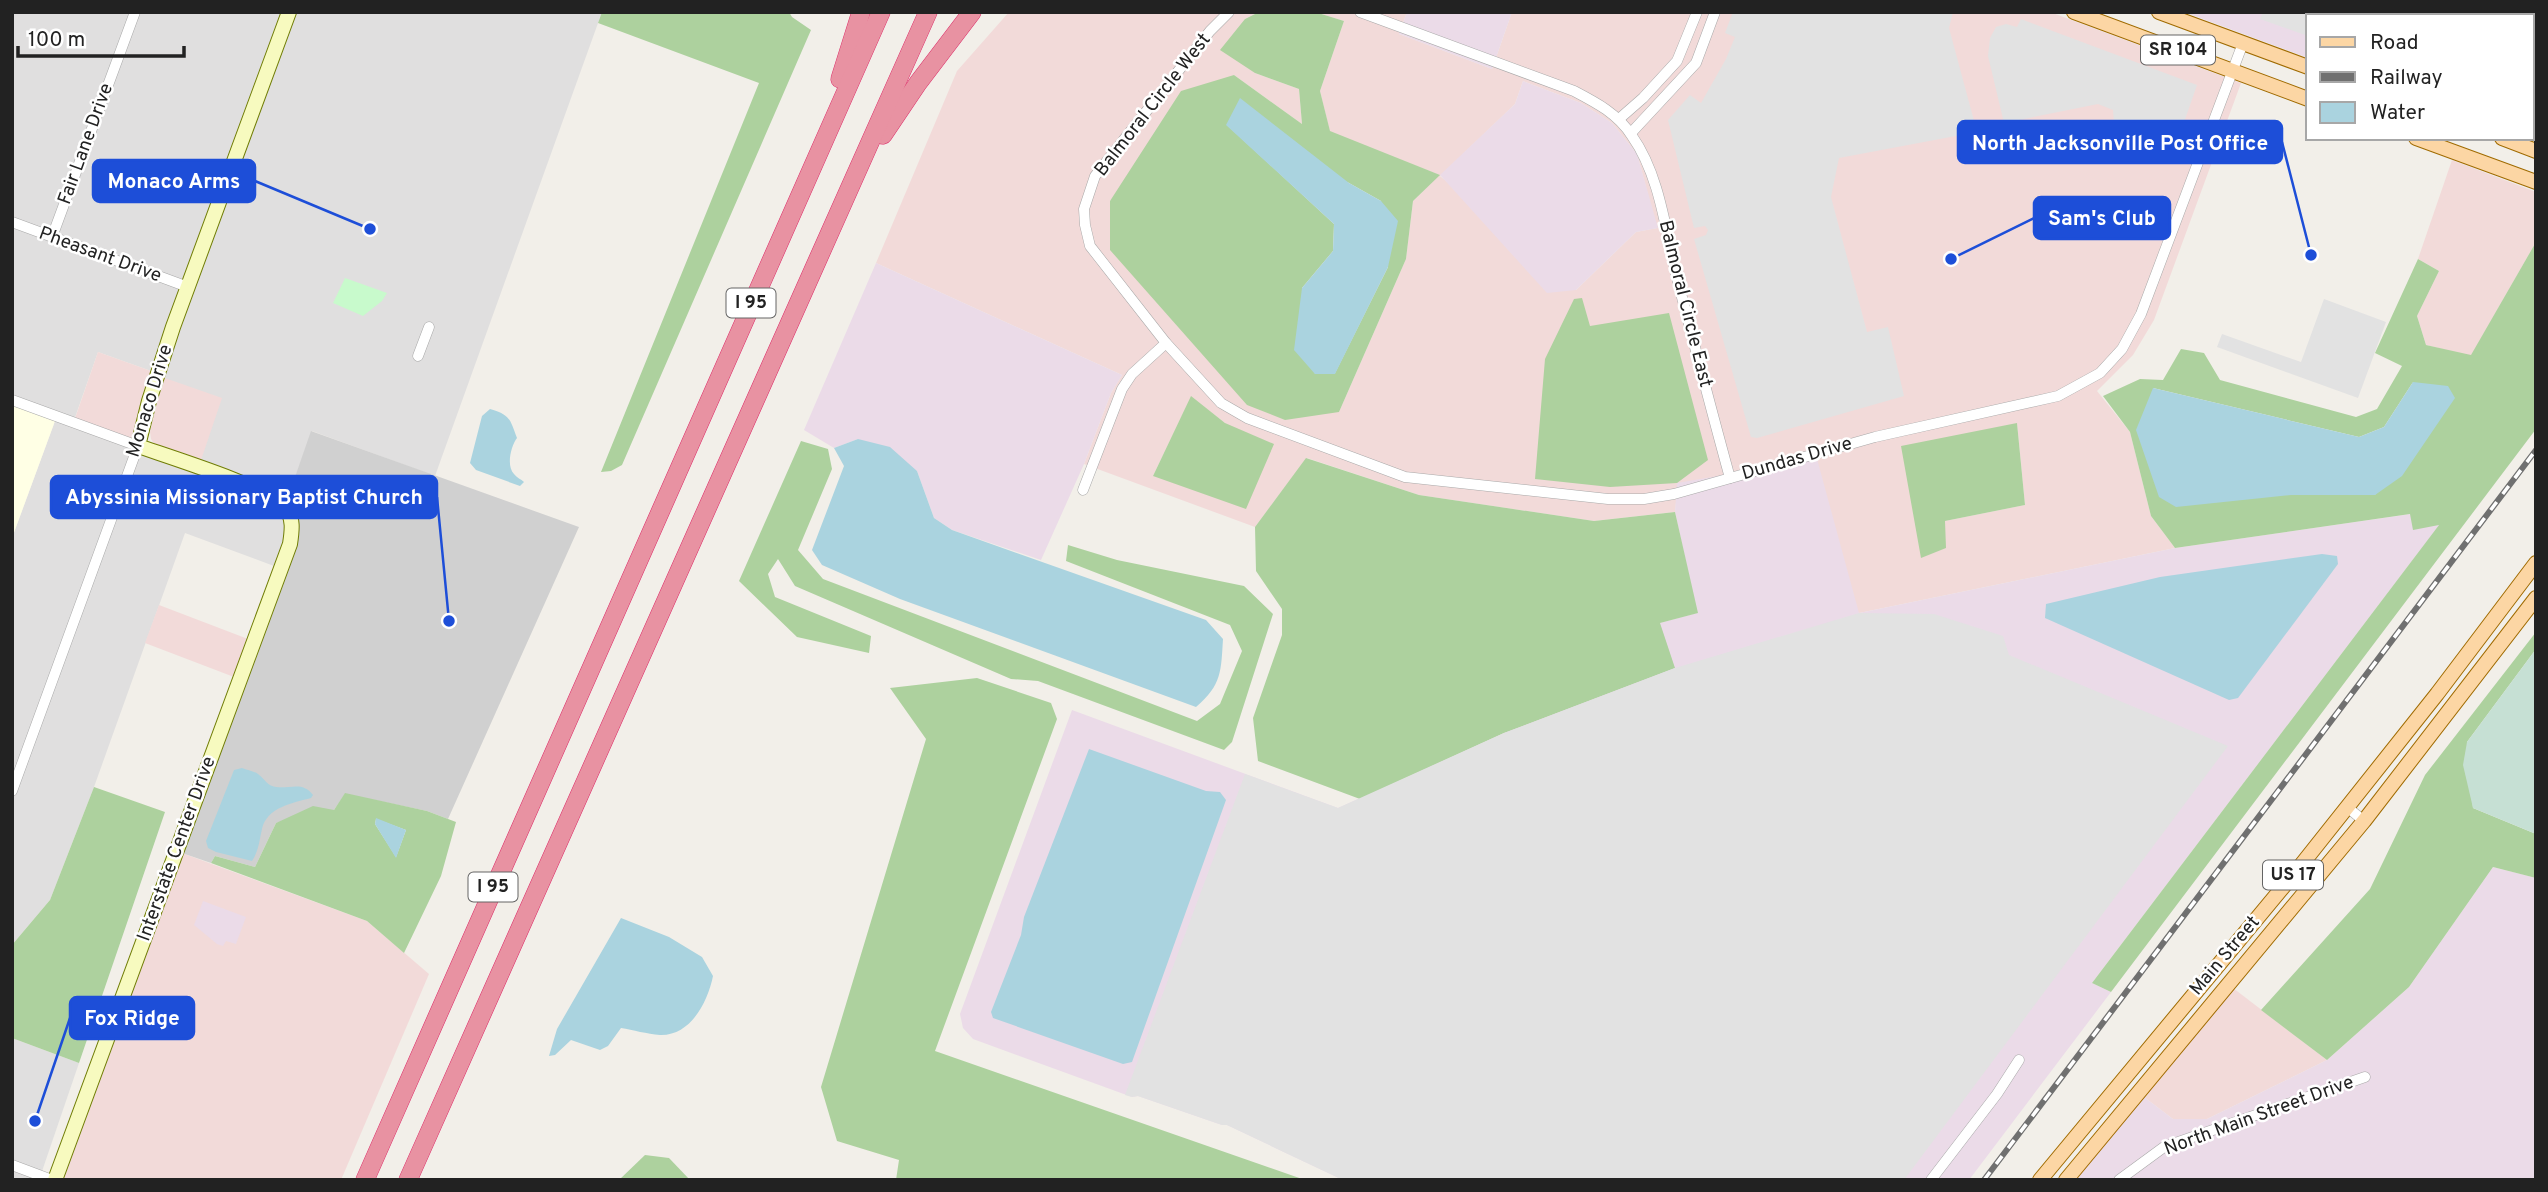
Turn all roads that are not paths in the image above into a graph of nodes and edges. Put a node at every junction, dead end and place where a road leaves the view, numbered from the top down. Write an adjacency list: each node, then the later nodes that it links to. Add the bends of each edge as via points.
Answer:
1 (135, 12): 26 (street, Fair Lane Drive)
2 (289, 12): 27 (street, Monaco Drive)
3 (861, 12): 21 (highway)
4 (881, 12): 21 (highway, I 95)
5 (928, 12): 23 (highway, I 95)
6 (972, 12): 23 (highway)
7 (1229, 12): 29 (street, Balmoral Circle West, via 1095,176 1084,209 1090,246)
8 (1360, 12): 17 (street, Balmoral Circle East, via 1567,88)
9 (1697, 12): 17 (street, via 1676,61)
10 (1715, 12): 18 (street, via 1696,63)
11 (2074, 12): 15 (main road, SR 104)
12 (2159, 12): 13 (main road, SR 104)
13 (2243, 43): 14 (main road, SR 104); 15 (street, Dundas Drive)
14 (2306, 66)
15 (2233, 71): 16 (main road, SR 104); 33 (street, Dundas Drive, via 2140,315 2122,349 2100,373 2041,402 1886,434)
16 (2306, 98)
17 (1619, 119): 18 (street, Balmoral Circle East)
18 (1630, 133): 33 (street, Balmoral Circle East, via 1642,152 1658,198)
19 (2421, 140): 24 (main road)
20 (2507, 140): 22 (main road)
21 (820, 148): 44 (highway, I 95)
22 (2536, 151)
23 (858, 172): 45 (highway, I 95)
24 (2536, 182)
25 (12, 222): 26 (street, Pheasant Drive)
26 (52, 237): 27 (street, Pheasant Drive)
27 (188, 287): 32 (street, Monaco Drive, via 156,376)
28 (429, 327): 30 (street)
29 (1166, 342): 33 (street, Dundas Drive, via 1237,414 1405,477 1627,500 1674,494); 34 (street, via 1122,389)
30 (418, 356)
31 (12, 400): 32 (street)
32 (138, 446): 37 (street, Monaco Drive); 43 (street, Interstate Center Drive, via 268,493 290,516 292,528 290,544)
33 (1730, 478)
34 (1083, 490)
35 (2536, 563): 38 (main road, Main Street / US 17)
36 (2536, 598): 39 (main road, Main Street / US 17)
37 (12, 791)
38 (2347, 807): 39 (street); 47 (main road, Main Street / US 17)
39 (2364, 821): 48 (main road, Main Street / US 17)
40 (2019, 1060): 46 (street)
41 (2365, 1077): 49 (street, North Main Street Drive, via 2164,1147)
42 (12, 1165): 43 (street)
43 (54, 1180)
44 (365, 1180)
45 (408, 1180)
46 (1931, 1180)
47 (2040, 1180)
48 (2066, 1180)
49 (2119, 1180)

